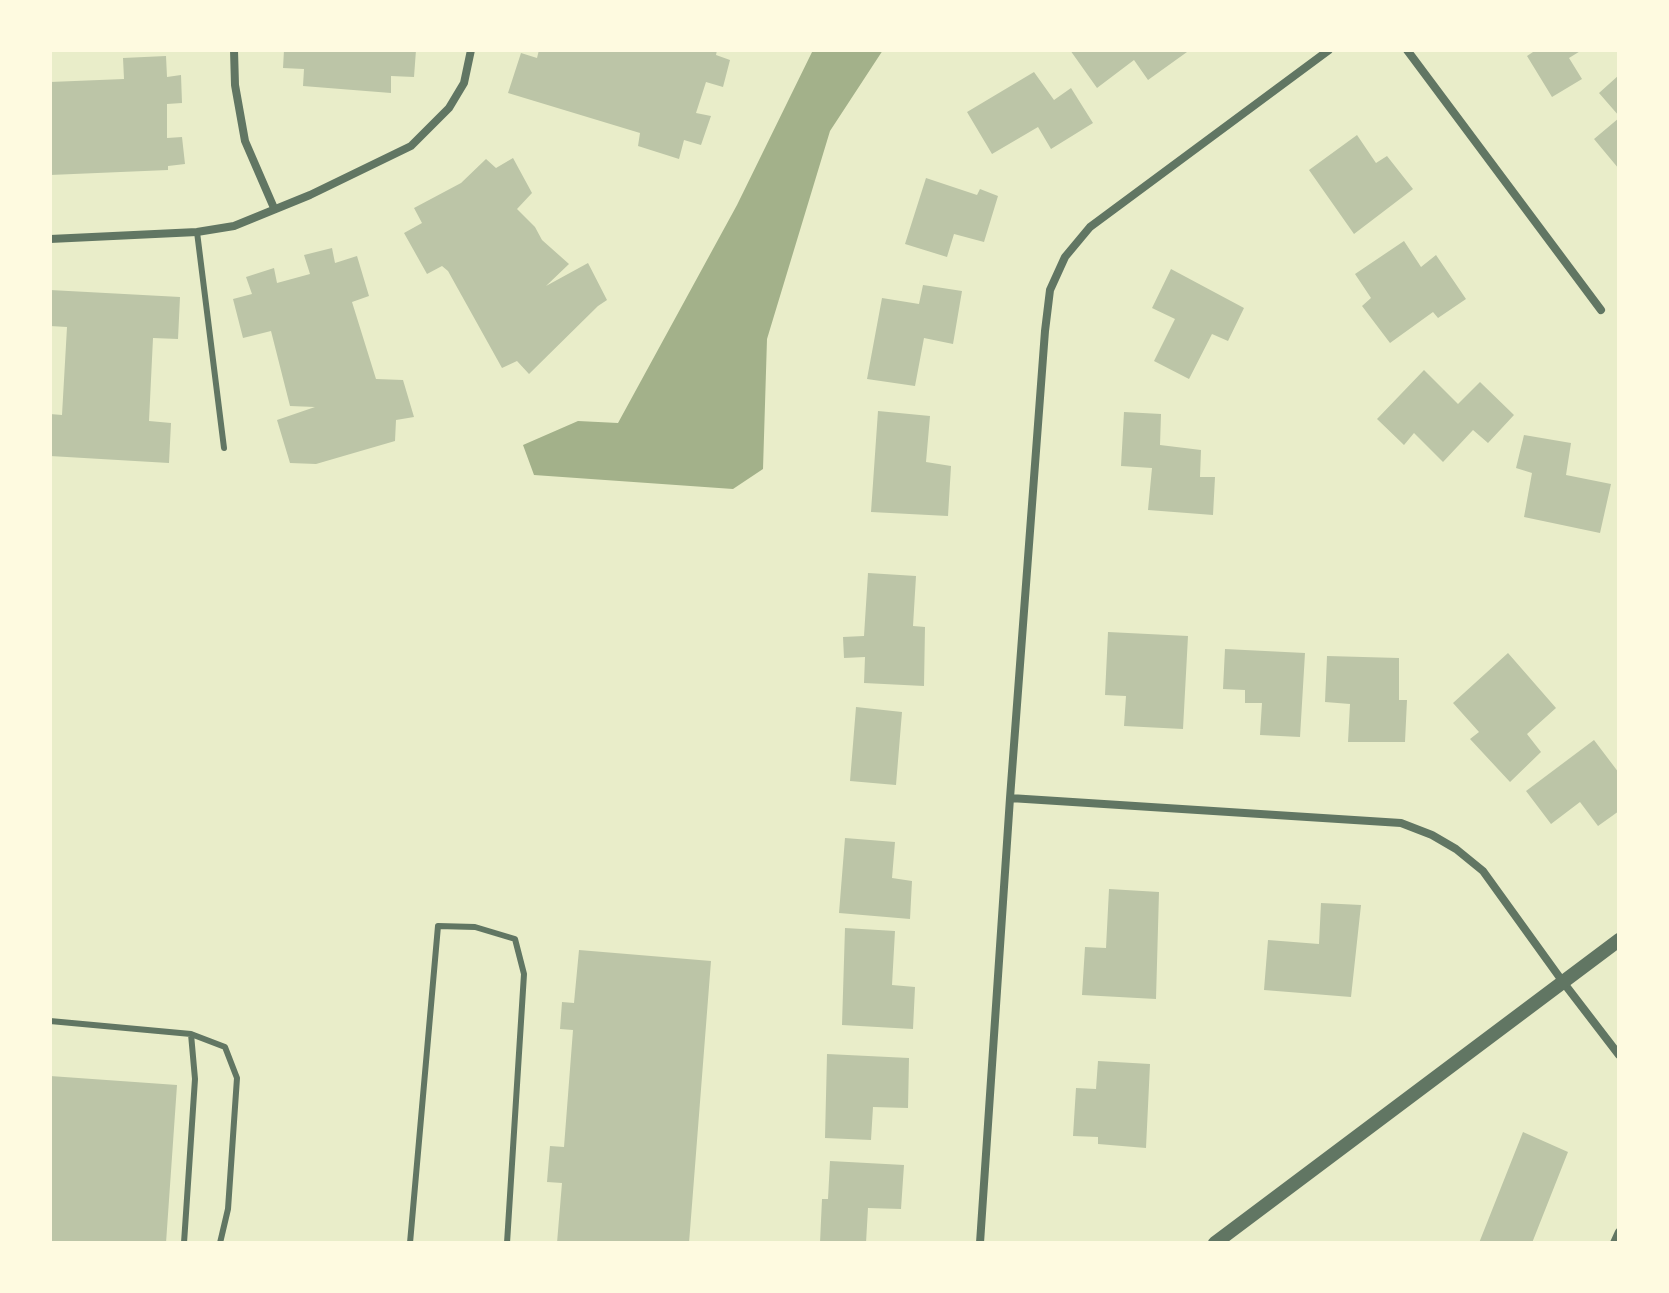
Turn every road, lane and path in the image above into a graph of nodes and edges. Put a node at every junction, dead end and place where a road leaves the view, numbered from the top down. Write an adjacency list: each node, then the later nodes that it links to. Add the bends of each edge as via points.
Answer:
1 (234, 50): 5 (street, via 245,141)
2 (471, 50): 5 (street, via 464,83 449,108 411,146)
3 (1329, 50): 10 (street, via 1090,227 1065,257 1050,290)
4 (1407, 50): 8 (street)
5 (274, 208): 6 (street, via 234,226)
6 (197, 232): 7 (street); 9 (lane)
7 (50, 239)
8 (1601, 310)
9 (224, 448)
10 (1010, 798): 12 (street, via 1401,823 1456,849 1483,871); 21 (street)
11 (1619, 940): 12 (street)
12 (1563, 982): 15 (street); 22 (street)
13 (50, 1021): 14 (lane)
14 (191, 1034): 17 (lane, via 195,1079); 18 (lane, via 225,1047 237,1078 228,1209)
15 (1619, 1055)
16 (1619, 1232): 23 (street)
17 (184, 1243)
18 (220, 1243)
19 (410, 1243): 20 (lane, via 438,926 475,927 515,939 524,974)
20 (507, 1243)
21 (980, 1243)
22 (1215, 1243)
23 (1614, 1243)

